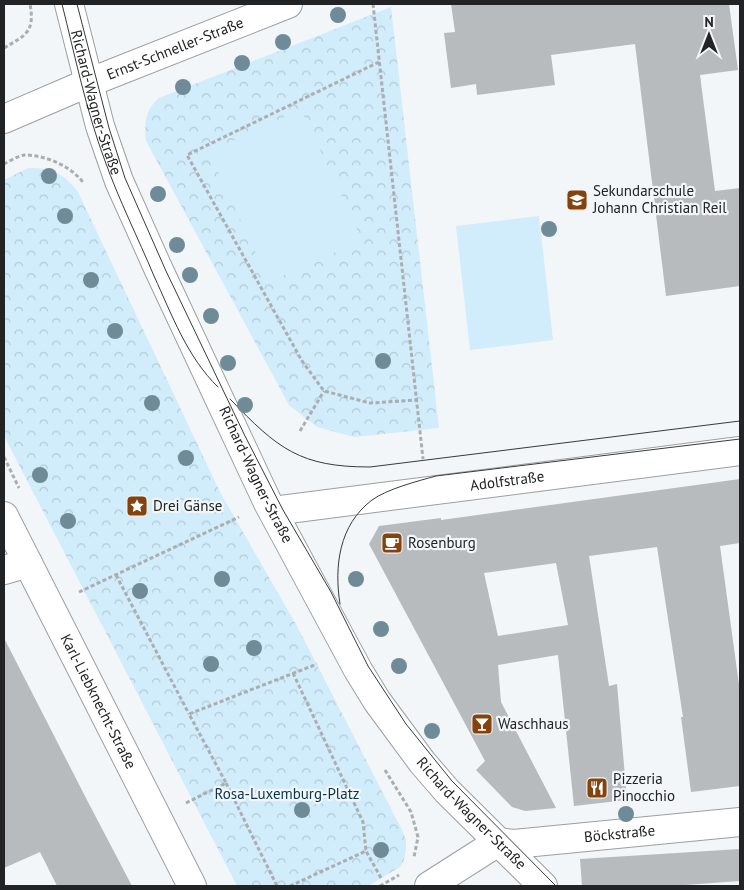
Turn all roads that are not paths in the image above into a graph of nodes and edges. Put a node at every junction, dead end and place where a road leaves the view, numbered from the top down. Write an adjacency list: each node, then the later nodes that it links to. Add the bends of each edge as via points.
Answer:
1 (70, 4): 3 (street, Richard-Wagner-Straße)
2 (288, 4): 3 (street, Ernst-Schneller-Straße)
3 (90, 82): 4 (street, Ernst-Schneller-Straße); 6 (street, Richard-Wagner-Straße, via 100,126 119,181)
4 (4, 119)
5 (740, 450): 6 (street, Adolfstraße, via 427,492)
6 (271, 507): 10 (street, Richard-Wagner-Straße, via 377,701 422,762)
7 (4, 516): 8 (street, Karl-Liebknecht-Straße)
8 (16, 567): 11 (street, Karl-Liebknecht-Straße, via 49,606)
9 (740, 822): 10 (street, Böckstraße, via 514,844)
10 (498, 842): 12 (street); 13 (street, Richard-Wagner-Straße)
11 (192, 886)
12 (429, 886)
13 (542, 886)

